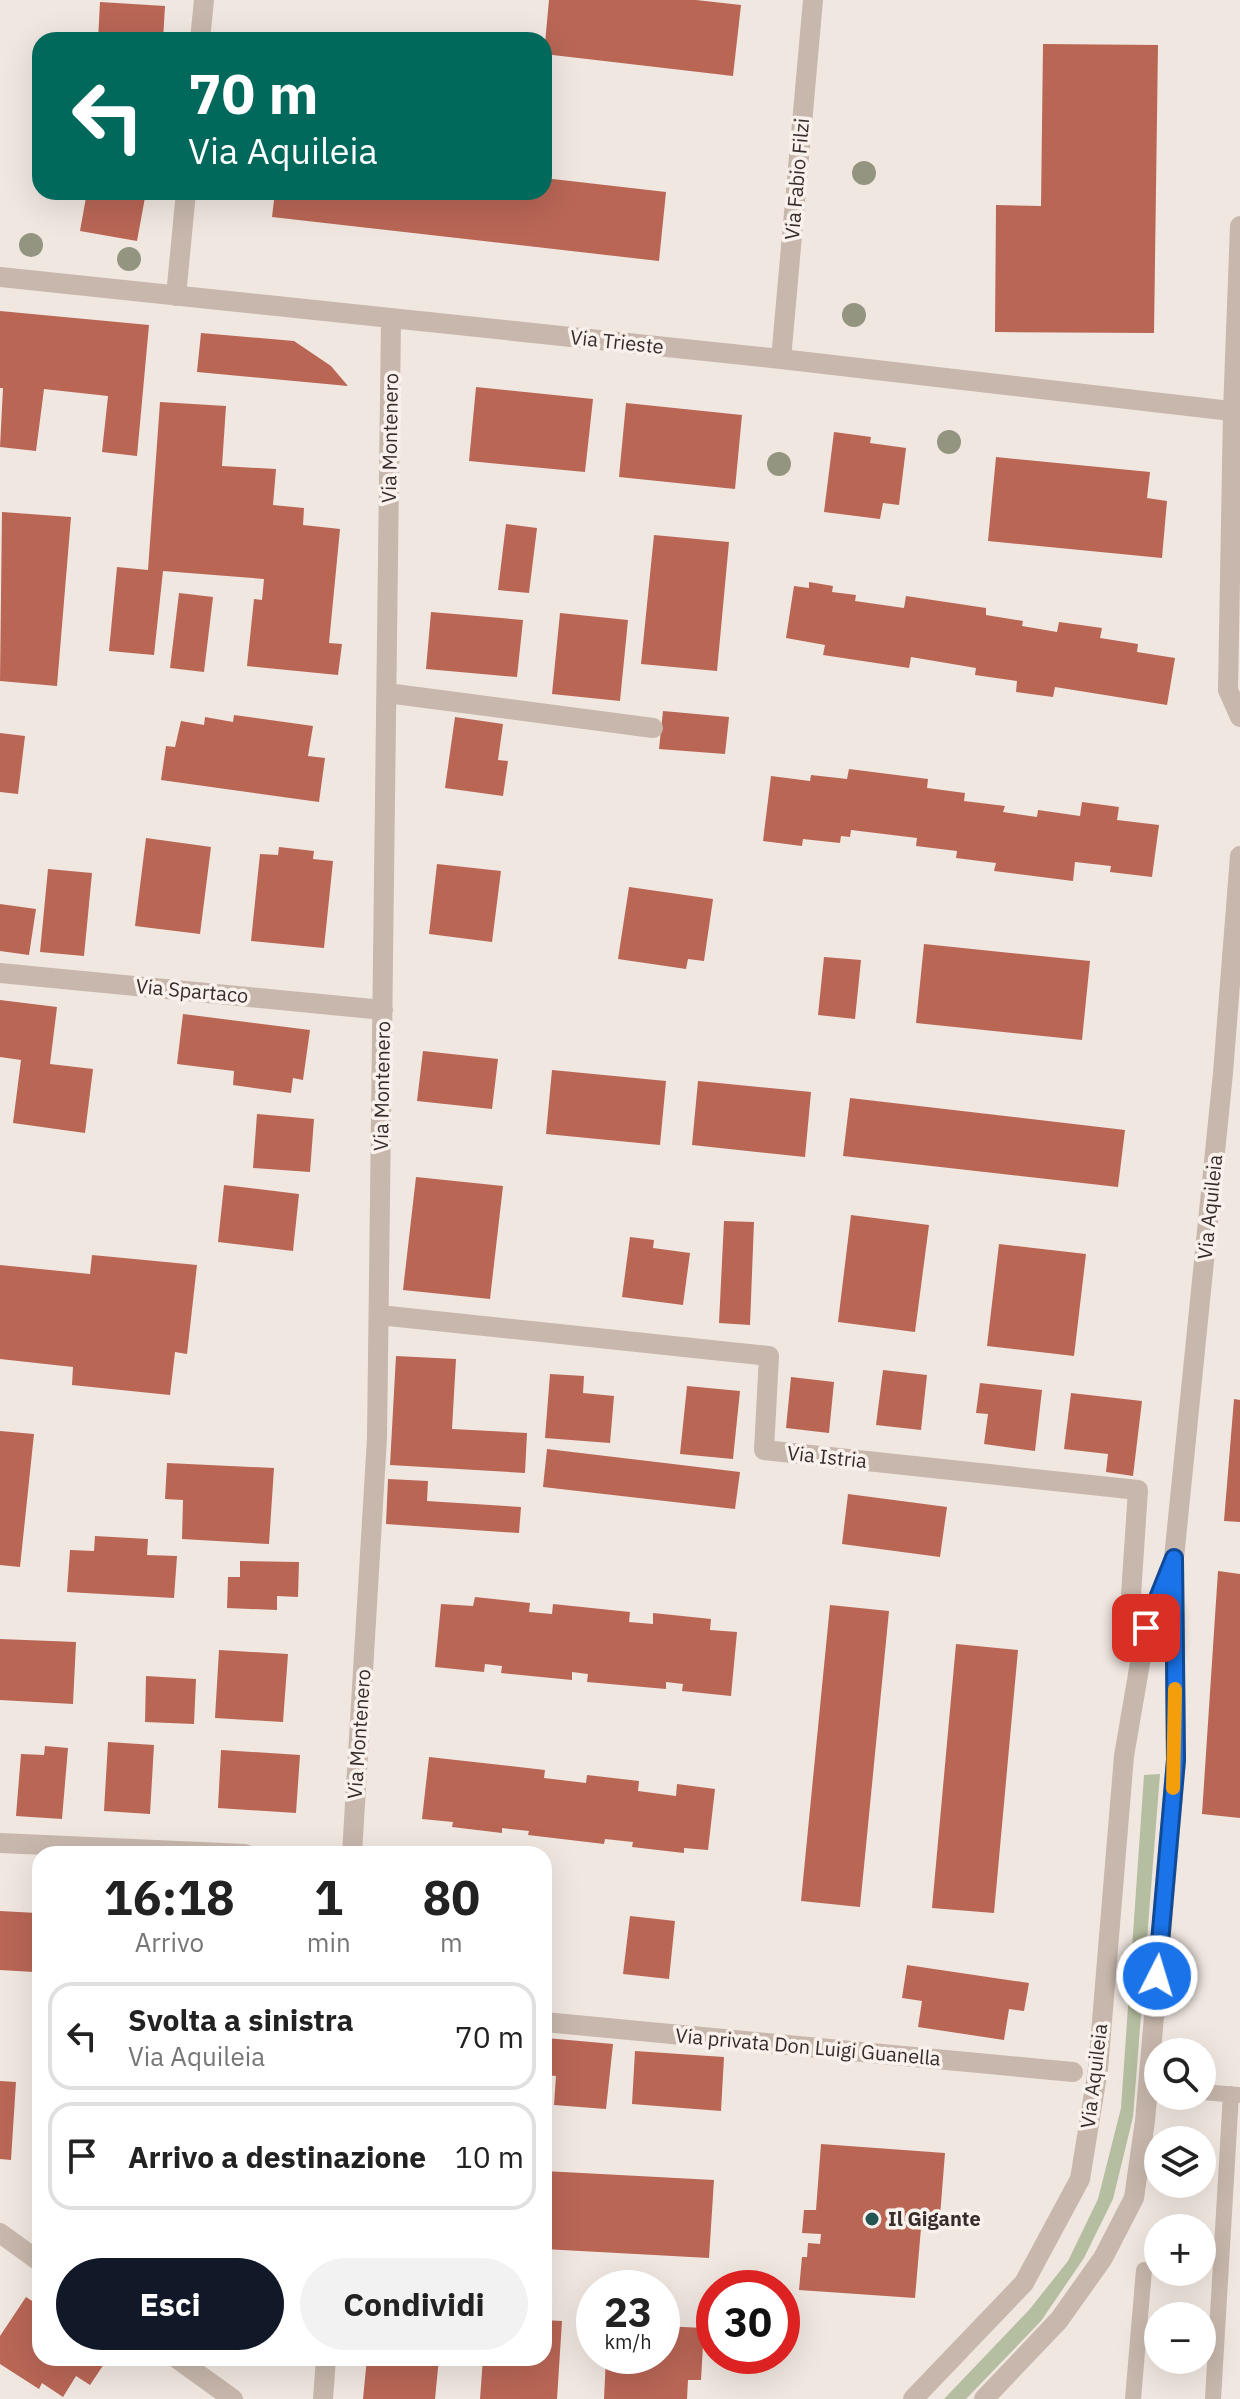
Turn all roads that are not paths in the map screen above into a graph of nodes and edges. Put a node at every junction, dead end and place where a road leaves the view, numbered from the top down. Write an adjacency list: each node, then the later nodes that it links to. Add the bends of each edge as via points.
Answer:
1 (204, 0): 3 (street)
2 (813, 0): 9 (street, Via Fabio Filzi)
3 (201, 32)
4 (185, 200): 7 (street)
5 (1240, 226): 10 (street)
6 (0, 277): 7 (street, Via Trieste)
7 (176, 296): 8 (street, Via Trieste)
8 (391, 318): 9 (street, Via Trieste); 11 (street, Via Montenero)
9 (781, 359): 10 (street, Via Trieste)
10 (1236, 412): 12 (street, via 1228,690)
11 (387, 693): 13 (street); 16 (street, Via Montenero)
12 (1240, 717)
13 (653, 728)
14 (1240, 856): 18 (street, Via Aquileia)
15 (0, 973): 16 (street, Via Spartaco)
16 (383, 1010): 17 (street, Via Montenero)
17 (379, 1315): 19 (street, Via Istria, via 769,1356 764,1450 1138,1490 1131,1595); 22 (street, Via Montenero, via 377,1438)
18 (1174, 1558): 19 (street, Via Aquileia); 24 (street, Via Aquileia, via 1176,1760)
19 (1146, 1628): 35 (street, Via Aquileia, via 1124,1756 1098,2069 1080,2179 1024,2283)
20 (0, 1843): 21 (street)
21 (67, 1846)
22 (352, 1846)
23 (552, 2023): 25 (street, Via privata Don Luigi Guanella)
24 (1157, 2038)
25 (1073, 2072)
26 (1235, 2094): 38 (lane)
27 (1149, 2110): 36 (street, Via Aquileia, via 1134,2198 1103,2258 1059,2320)
28 (0, 2233): 29 (street)
29 (32, 2256)
30 (1144, 2270): 37 (lane)
31 (187, 2366): 33 (street)
32 (325, 2366): 34 (street)
33 (233, 2399)
34 (323, 2399)
35 (913, 2399)
36 (984, 2399)
37 (1133, 2399)
38 (1213, 2399)

